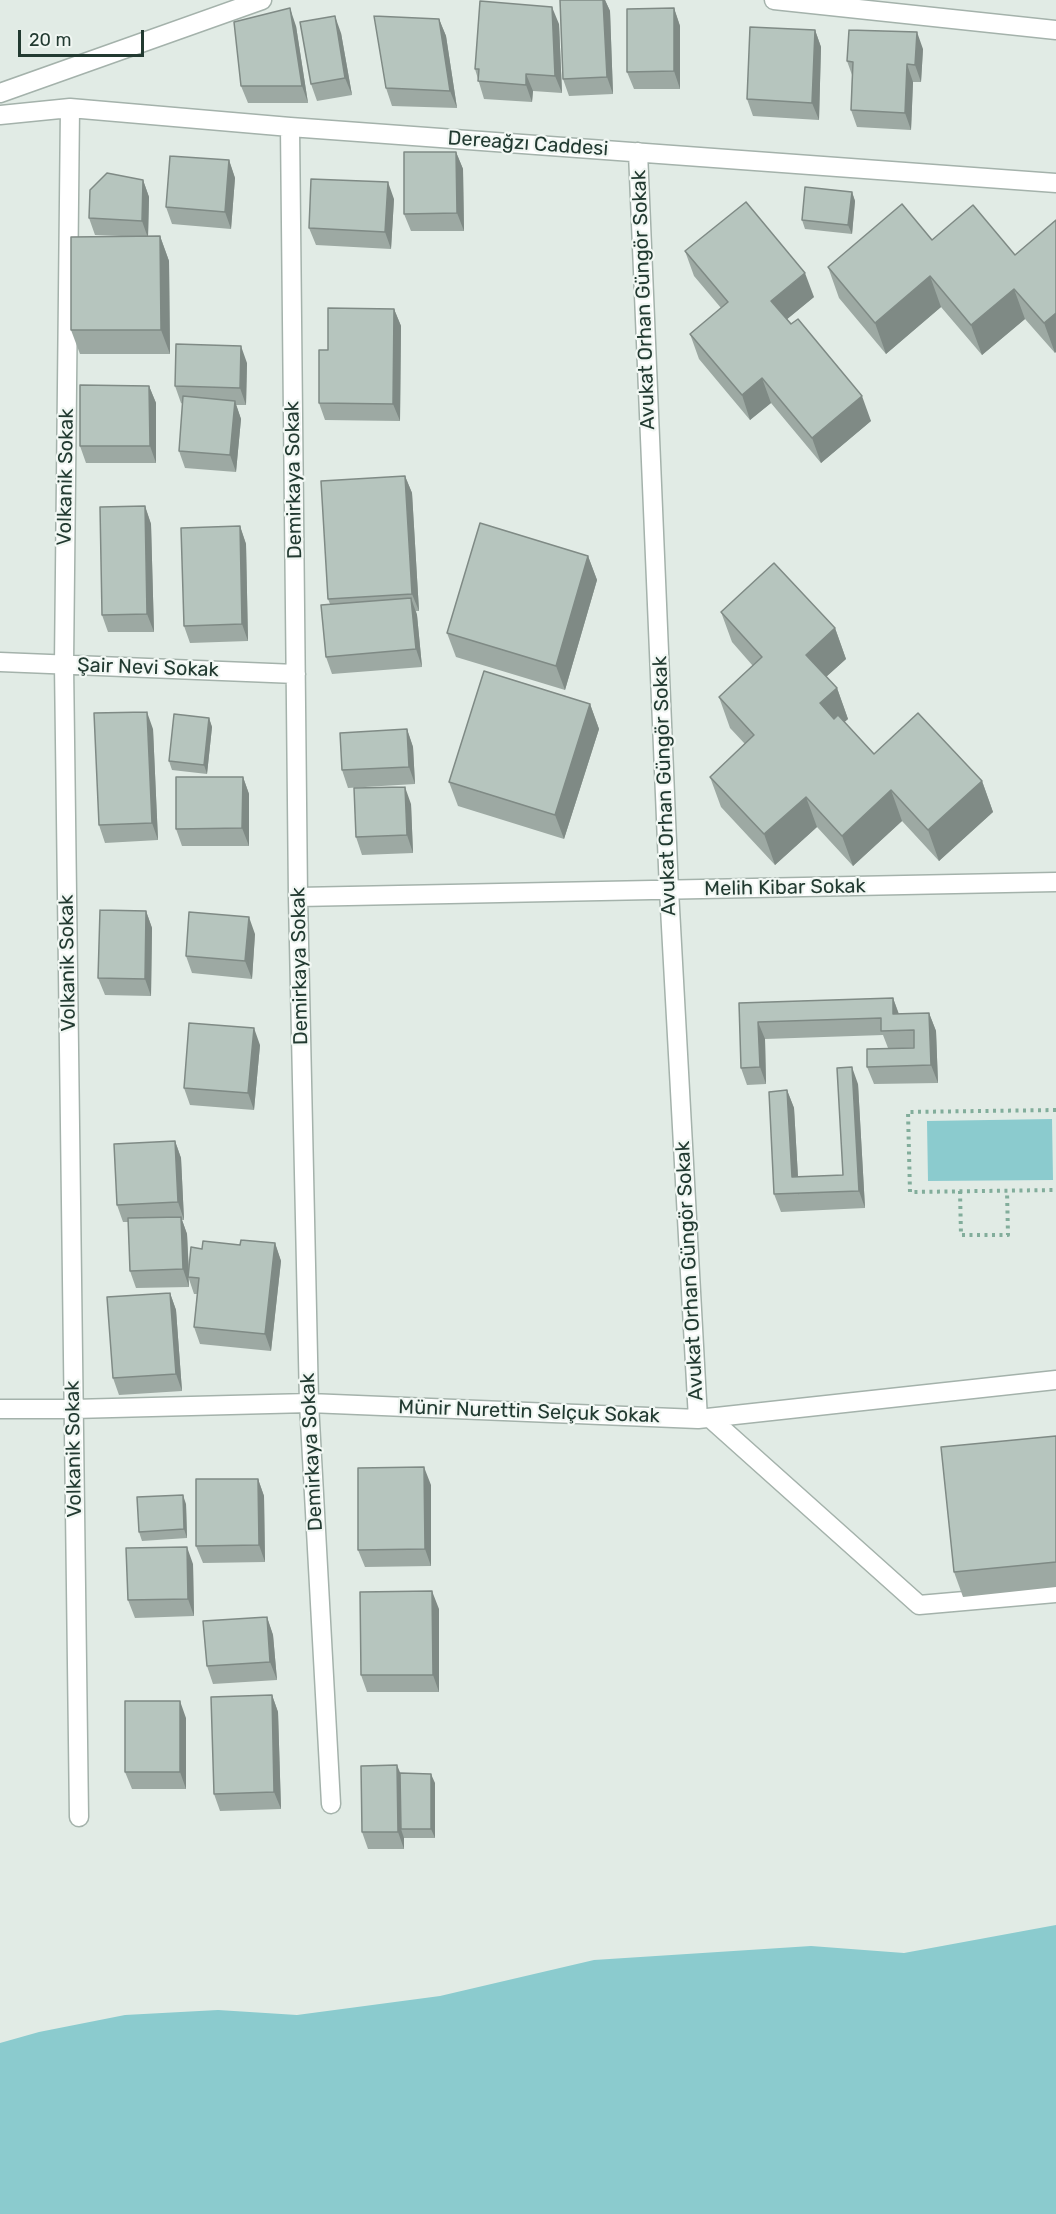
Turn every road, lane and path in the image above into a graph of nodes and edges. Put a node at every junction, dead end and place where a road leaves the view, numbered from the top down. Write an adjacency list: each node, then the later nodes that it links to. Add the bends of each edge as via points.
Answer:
1 (262, 0): 4 (street)
2 (774, 0): 3 (street)
3 (1056, 30)
4 (0, 93)
5 (70, 108): 6 (street, Dereağzı Caddesi); 7 (street, Dereağzı Caddesi); 11 (street, Volkanik Sokak)
6 (0, 114)
7 (290, 128): 8 (street, Dereağzı Caddesi); 12 (street, Demirkaya Sokak)
8 (638, 152): 9 (street, Dereağzı Caddesi); 14 (street, Avukat Orhan Güngör Sokak)
9 (1056, 183)
10 (0, 662): 11 (street, Şair Nevi Sokak)
11 (64, 664): 12 (street, Şair Nevi Sokak); 23 (street, Volkanik Sokak)
12 (296, 674): 15 (street, Demirkaya Sokak)
13 (1056, 882): 14 (street, Melih Kibar Sokak)
14 (669, 890): 15 (street, Melih Kibar Sokak); 24 (street, Avukat Orhan Güngör Sokak)
15 (298, 897): 21 (street, Demirkaya Sokak)
16 (1056, 1110): 18 (path, via 908,1112 910,1192)
17 (1056, 1190): 19 (path)
18 (960, 1191): 19 (path); 19 (path, via 962,1236 1008,1235)
19 (1007, 1191)
20 (1056, 1380): 24 (street, Münir Nurettin Selçuk Sokak)
21 (309, 1403): 23 (street, Münir Nurettin Selçuk Sokak); 24 (street, Münir Nurettin Selçuk Sokak); 26 (street, Demirkaya Sokak)
22 (0, 1409): 23 (street, Münir Nurettin Selçuk Sokak)
23 (74, 1410): 27 (street, Volkanik Sokak)
24 (704, 1419): 25 (street, via 919,1605)
25 (1056, 1593)
26 (331, 1804)
27 (79, 1817)

